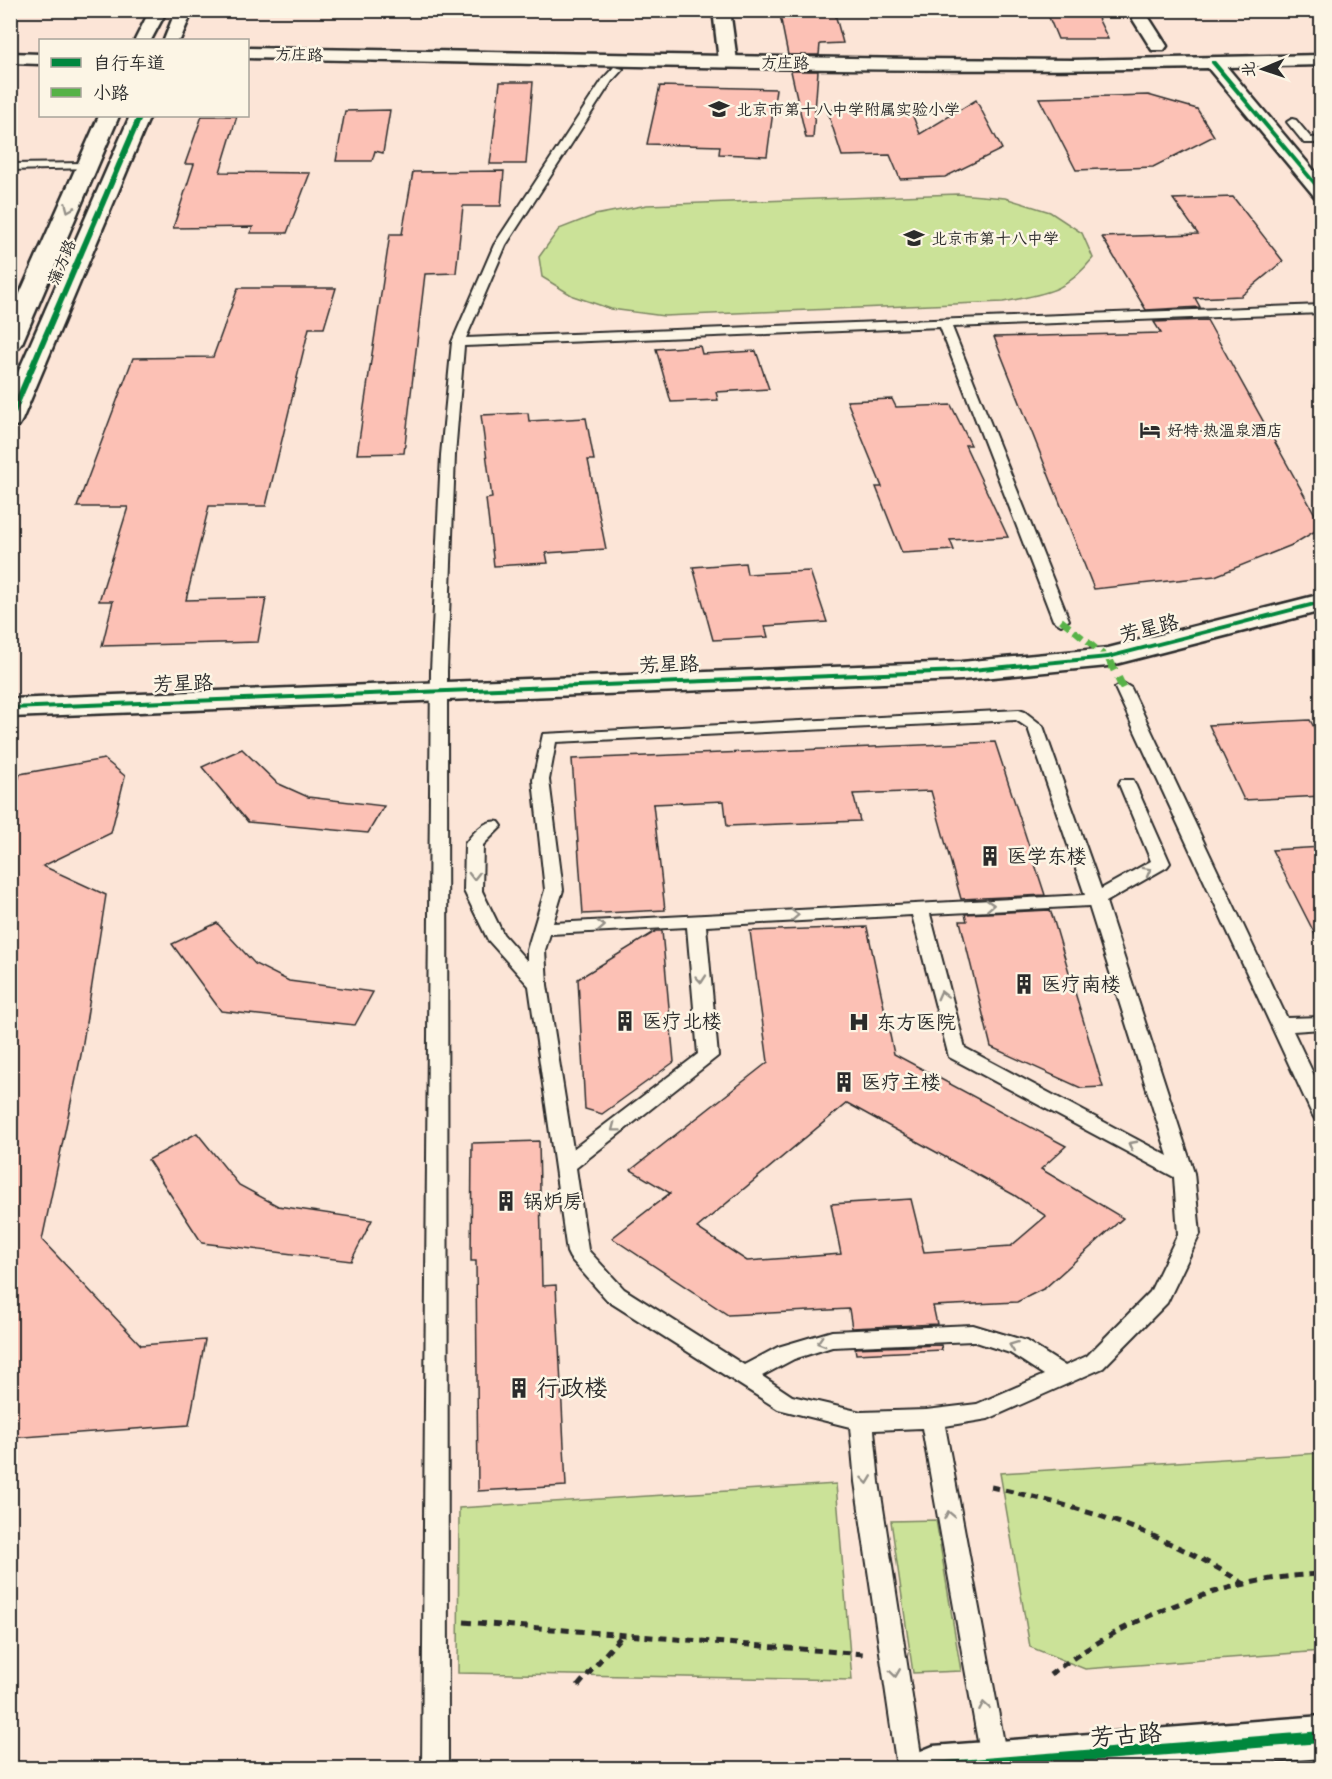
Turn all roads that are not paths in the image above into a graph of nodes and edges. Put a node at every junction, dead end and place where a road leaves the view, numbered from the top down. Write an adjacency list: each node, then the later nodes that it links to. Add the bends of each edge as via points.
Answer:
1 (159, 10): 5 (street)
2 (185, 10): 6 (street)
3 (721, 10): 14 (street)
4 (1135, 10): 7 (street)
5 (144, 39)
6 (172, 39)
7 (1158, 46)
8 (10, 49): 9 (street)
9 (39, 49)
10 (249, 53): 14 (street, 方庄路)
11 (10, 58): 12 (street)
12 (39, 58)
13 (1322, 60): 16 (street, 方庄路)
14 (729, 61): 16 (street, 方庄路)
15 (249, 62): 17 (street, 方庄路)
16 (1217, 67): 17 (street, 方庄路, via 915,74); 18 (street, 方庄路); 25 (street)
17 (618, 69): 28 (lane, via 500,245)
18 (1322, 69)
19 (109, 117): 23 (street, 蒲方路)
20 (140, 117): 30 (street, 蒲方路)
21 (1292, 122): 22 (lane, via 1308,141)
22 (1322, 140)
23 (87, 166): 24 (lane); 29 (street, 蒲方路, one-way to 29)
24 (10, 167)
25 (1322, 193)
26 (1322, 309): 27 (lane)
27 (945, 324): 28 (lane); 32 (lane)
28 (458, 342): 34 (lane, via 448,455)
29 (10, 343)
30 (10, 420)
31 (1322, 602): 34 (street, 芳星路, via 1108,657 961,671)
32 (1061, 620)
33 (1123, 688): 44 (lane)
34 (439, 690): 35 (street, 芳星路); 54 (lane)
35 (10, 708)
36 (1127, 784): 38 (lane, one-way to 36, via 1161,863)
37 (493, 826): 42 (lane, one-way to 42, via 474,844 473,891 495,936)
38 (1096, 900): 39 (lane, one-way to 38); 41 (lane, via 1035,726 1019,715 549,737 542,780 554,890); 47 (lane)
39 (920, 909): 40 (lane, one-way to 39); 47 (lane, one-way to 39, via 956,1052)
40 (696, 921): 41 (lane, one-way to 40); 46 (lane, one-way to 46, via 708,1056)
41 (542, 929): 42 (lane, via 536,951)
42 (538, 985): 46 (lane)
43 (1322, 1023): 44 (lane)
44 (1281, 1025): 45 (lane)
45 (1322, 1114)
46 (565, 1166): 48 (lane, via 578,1252 616,1295)
47 (1184, 1173): 49 (lane, via 1189,1234 1160,1297 1095,1362)
48 (743, 1376): 49 (lane, one-way to 48, via 1018,1347 973,1333 832,1339 786,1353); 51 (lane, via 786,1403)
49 (1063, 1376): 50 (lane, via 980,1413)
50 (932, 1419): 51 (lane); 53 (lane, one-way to 50)
51 (861, 1421): 55 (lane, one-way to 55)
52 (1322, 1737): 53 (street, 芳古路)
53 (995, 1764): 56 (street, 芳古路)
54 (435, 1768)
55 (910, 1768)
56 (933, 1768)

